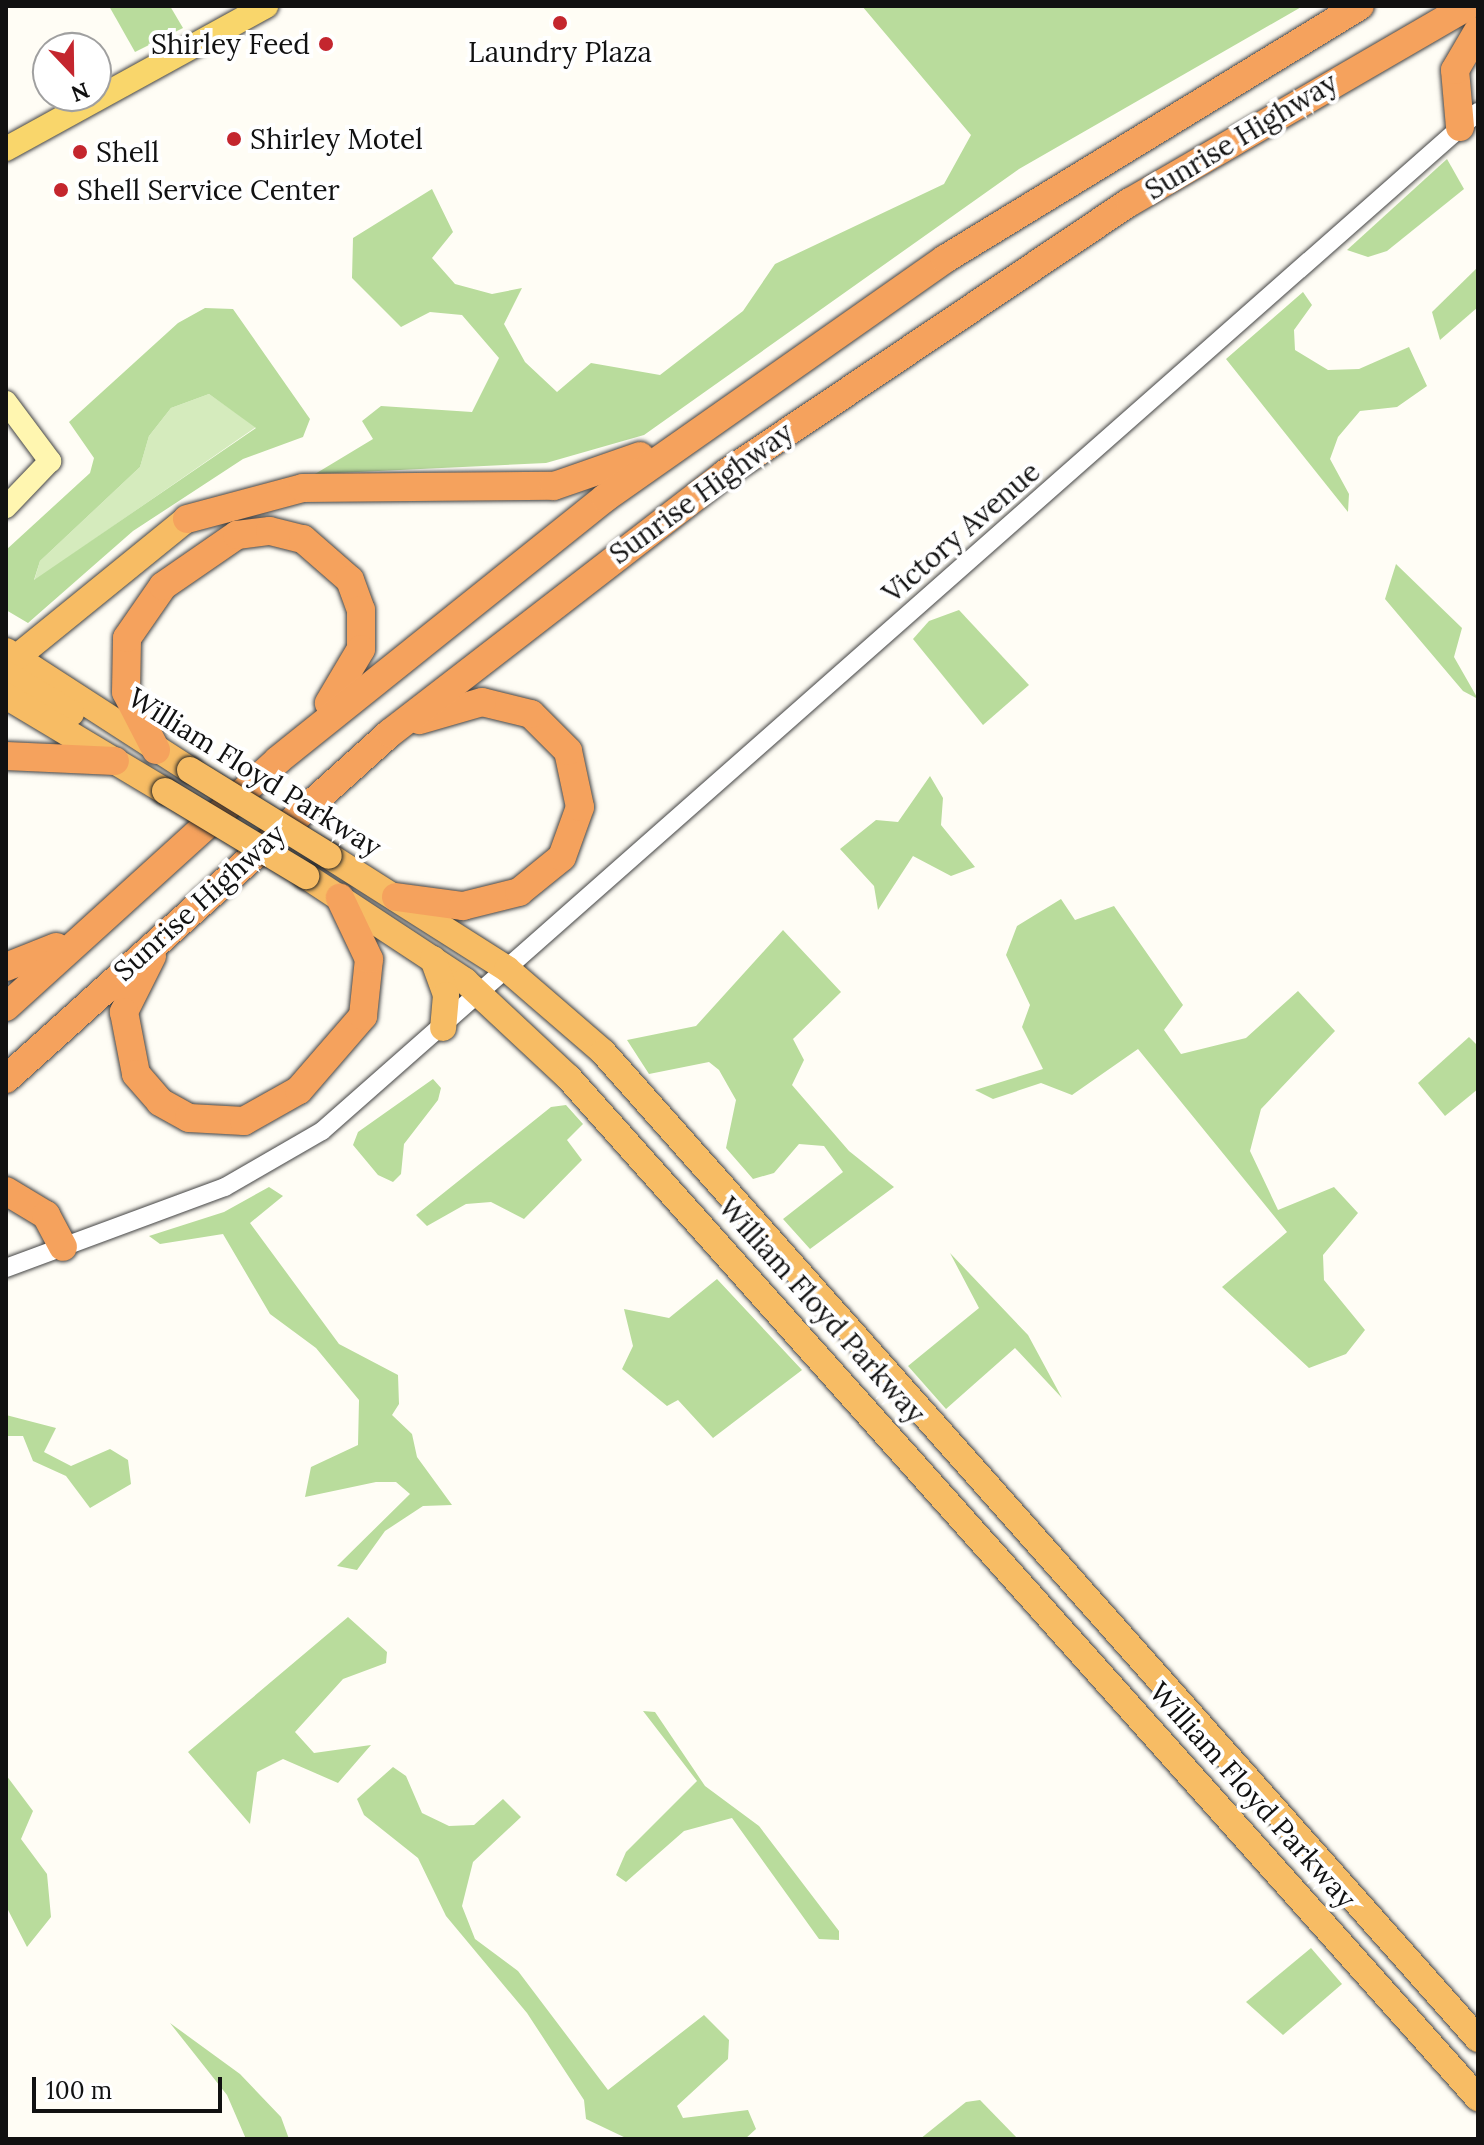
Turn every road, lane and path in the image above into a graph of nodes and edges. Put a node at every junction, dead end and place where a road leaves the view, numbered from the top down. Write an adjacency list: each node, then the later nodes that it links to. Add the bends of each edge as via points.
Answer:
1 (266, 6): 8 (main road)
2 (1360, 6): 10 (highway, Sunrise Highway, via 1062,183)
3 (1468, 6): 15 (highway, Sunrise Highway, via 1130,202 896,354 659,523)
4 (1478, 31): 5 (highway)
5 (1459, 59): 6 (highway, via 1464,79); 7 (highway)
6 (1478, 90)
7 (1469, 119): 26 (street, Victory Avenue)
8 (6, 149)
9 (6, 402): 11 (main road, via 46,446 46,471)
10 (719, 415): 12 (highway, via 572,483 303,488); 18 (highway, Sunrise Highway)
11 (6, 507)
12 (187, 519): 13 (highway)
13 (10, 661): 16 (highway, William Floyd Parkway)
14 (6, 696): 19 (highway, William Floyd Parkway)
15 (390, 733): 20 (highway, via 469,703 520,708 561,741 581,796 569,846 519,892 463,906); 21 (highway, Sunrise Highway)
16 (156, 750): 18 (highway, via 123,682 131,627 154,595 207,549 270,531 312,543 337,564 354,590 363,629 350,679); 20 (highway, William Floyd Parkway, bridge)
17 (6, 756): 19 (highway)
18 (278, 760): 23 (highway, Sunrise Highway)
19 (115, 761): 22 (highway, William Floyd Parkway, bridge)
20 (396, 897): 26 (highway, William Floyd Parkway)
21 (201, 898): 22 (highway, via 134,981 123,1034 136,1074 160,1102 189,1118 223,1124 284,1101 359,1025 369,998 369,959); 30 (highway, Sunrise Highway)
22 (340, 898): 24 (highway, William Floyd Parkway)
23 (107, 913): 25 (highway, via 42,955); 28 (highway, Sunrise Highway)
24 (431, 956): 27 (highway, William Floyd Parkway); 29 (highway, via 445,989)
25 (6, 967)
26 (507, 969): 27 (street, Victory Avenue); 34 (highway, William Floyd Parkway, via 573,1023 671,1124)
27 (481, 994): 29 (street, Victory Avenue); 35 (highway, William Floyd Parkway, via 568,1077 791,1322)
28 (6, 1007)
29 (443, 1028): 32 (street, Victory Avenue, via 280,1159 204,1195)
30 (6, 1079)
31 (6, 1191): 32 (highway, via 46,1215)
32 (63, 1247): 33 (street, Victory Avenue)
33 (6, 1268)
34 (1478, 2039)
35 (1478, 2098)

